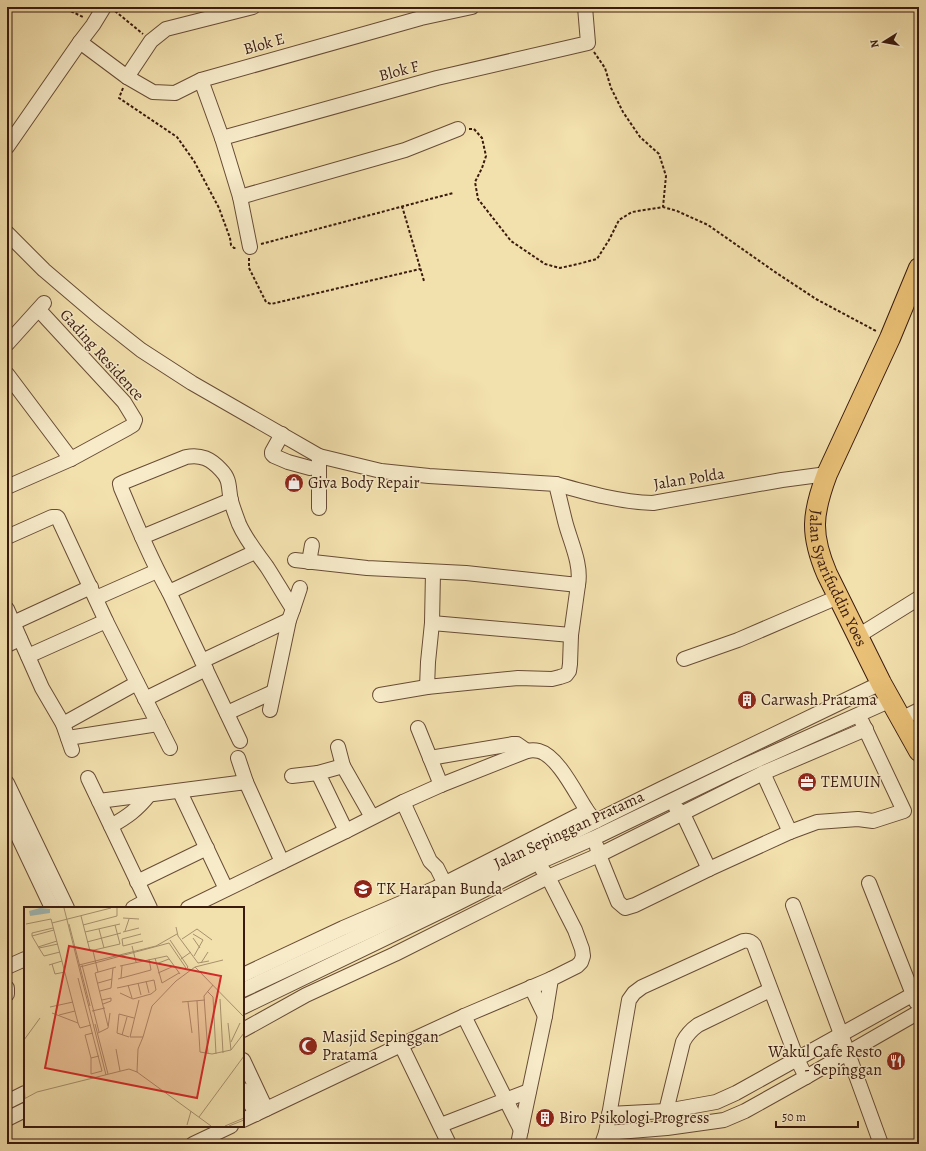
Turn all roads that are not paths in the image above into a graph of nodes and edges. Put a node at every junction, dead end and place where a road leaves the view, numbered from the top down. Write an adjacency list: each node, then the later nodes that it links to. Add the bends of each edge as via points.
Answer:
1 (253, 7): 6 (street, via 166,29 151,41)
2 (472, 7): 7 (street, Blok E, via 421,18)
3 (585, 7): 9 (street, Blok F, via 588,43 437,78)
4 (108, 8): 5 (street)
5 (80, 42): 6 (street, Blok E); 10 (street)
6 (127, 77): 7 (street, Blok E, via 153,92 160,93 175,93)
7 (201, 80): 9 (street)
8 (458, 129): 11 (street, via 406,150)
9 (222, 138): 11 (street)
10 (7, 147)
11 (240, 197): 13 (street)
12 (7, 233): 18 (street, Jalan Polda, via 44,270 141,350 192,383)
13 (250, 247)
14 (919, 268): 15 (highway, Jalan Syarifuddin Yoes)
15 (914, 296): 22 (highway, Jalan Syarifuddin Yoes, via 890,338)
16 (7, 344): 20 (street, Gading Residence, via 42,306 124,402 135,420 133,425)
17 (7, 374): 20 (street)
18 (282, 434): 19 (street, Jalan Polda); 21 (street, via 272,454)
19 (319, 456): 23 (street, Jalan Polda, via 381,471); 26 (street)
20 (71, 459): 24 (street, Gading Residence)
21 (310, 468)
22 (827, 474): 23 (street, Jalan Polda, via 653,503 599,496); 37 (highway, Jalan Syarifuddin Yoes, via 819,495 815,517 816,538 820,557)
23 (556, 484): 33 (street, via 578,566)
24 (7, 487)
25 (231, 500): 28 (street); 28 (street, via 229,480 222,470 206,458 194,455 124,482 120,484 121,488); 30 (street, via 239,524)
26 (319, 508)
27 (7, 537): 35 (street, via 57,517)
28 (142, 537): 31 (street)
29 (312, 545): 32 (street, via 302,561)
30 (255, 552): 36 (street); 40 (street, via 277,582)
31 (157, 571): 35 (street); 36 (street)
32 (433, 572): 33 (street); 43 (street)
33 (578, 585): 44 (street)
34 (300, 588): 40 (street)
35 (93, 592): 41 (street); 42 (street)
36 (169, 592): 50 (street)
37 (838, 598): 45 (highway, Jalan Syarifuddin Yoes); 49 (street, via 738,640)
38 (919, 598): 45 (street)
39 (7, 610): 42 (street)
40 (291, 614): 50 (street); 53 (street)
41 (106, 621): 48 (street); 51 (street)
42 (13, 623): 46 (street)
43 (432, 623): 44 (street); 52 (street)
44 (571, 635): 52 (street, via 570,664 566,675 552,679 518,678)
45 (858, 636): 54 (highway, Jalan Syarifuddin Yoes)
46 (20, 639): 47 (street); 48 (street)
47 (7, 645)
48 (28, 656): 62 (street)
49 (684, 659)
50 (204, 665): 56 (street); 59 (street)
51 (137, 683): 56 (street); 62 (street)
52 (427, 687): 55 (street)
53 (273, 692): 57 (street); 59 (street)
54 (886, 692): 60 (street, Jalan Sepinggan Pratama); 61 (highway, Jalan Syarifuddin Yoes); 66 (street, Jalan Sepinggan Pratama)
55 (380, 695)
56 (145, 699): 63 (street)
57 (270, 710)
58 (919, 710): 61 (street)
59 (227, 713): 67 (street)
60 (858, 714): 65 (street); 68 (street, Jalan Sepinggan Pratama)
61 (901, 719): 72 (highway, Jalan Syarifuddin Yoes)
62 (62, 724): 63 (street, via 70,744)
63 (158, 724): 70 (street)
64 (418, 728): 74 (street)
65 (866, 729): 77 (street); 95 (street, via 904,811 873,821 858,819 817,822)
66 (784, 730): 68 (street); 83 (street, Jalan Sepinggan Pratama)
67 (240, 741)
68 (791, 745): 87 (street, Jalan Sepinggan Pratama)
69 (338, 747): 75 (street)
70 (170, 748)
71 (527, 751): 74 (street, via 513,744); 82 (street); 92 (street, via 541,751 564,773)
72 (919, 751)
73 (238, 758): 80 (street)
74 (430, 758): 82 (street)
75 (343, 766): 76 (street); 91 (street)
76 (318, 773): 78 (street); 94 (street)
77 (763, 773): 90 (street); 95 (street)
78 (292, 776)
79 (88, 778): 86 (street)
80 (246, 782): 84 (street); 99 (street)
81 (7, 783): 110 (street)
82 (441, 785): 88 (street)
83 (663, 788): 87 (street); 92 (street, Jalan Sepinggan Pratama)
84 (180, 792): 85 (street); 97 (street)
85 (149, 795): 86 (street); 93 (street, via 127,818)
86 (99, 801): 93 (street)
87 (670, 801): 90 (street); 96 (street, Jalan Sepinggan Pratama)
88 (404, 802): 91 (street); 106 (street, via 430,861 437,868)
89 (7, 813): 109 (street)
90 (683, 814): 98 (street); 101 (street)
91 (372, 817): 94 (street)
92 (590, 819): 96 (street); 106 (street, Jalan Sepinggan Pratama)
93 (111, 826): 103 (street)
94 (346, 831): 99 (street)
95 (790, 832): 101 (street)
96 (594, 838): 98 (street); 100 (street, Jalan Sepinggan Pratama)
97 (207, 848): 103 (street); 105 (street)
98 (599, 855): 101 (street, via 618,902 625,908); 102 (street)
99 (282, 862): 105 (street)
100 (537, 863): 102 (street); 106 (street, Jalan Sepinggan Pratama)
101 (709, 869)
102 (548, 877): 116 (street, via 575,930 583,956 577,966); 128 (street, via 395,954 306,995)
103 (137, 882): 107 (street)
104 (869, 883): 121 (street)
105 (226, 889): 112 (street)
106 (446, 896): 115 (street, via 343,928); 119 (street, Jalan Sepinggan Pratama); 123 (street, Jalan Sepinggan Pratama)
107 (148, 905): 111 (street)
108 (793, 905): 129 (street)
109 (52, 907)
110 (67, 907)
111 (138, 907)
112 (190, 907)
113 (24, 959): 114 (street)
114 (7, 967)
115 (244, 975)
116 (550, 979): 117 (street); 127 (street)
117 (531, 987): 126 (street); 127 (street)
118 (7, 988): 122 (street)
119 (244, 990)
120 (770, 990): 132 (street); 142 (street, via 692,1029 683,1042); 143 (street, via 754,945 748,941 642,987 634,993 629,1000)
121 (916, 992): 124 (street); 129 (street)
122 (7, 994)
123 (244, 1006)
124 (919, 1008)
125 (919, 1012): 131 (street)
126 (464, 1016): 130 (street); 138 (street)
127 (545, 1016): 135 (street)
128 (244, 1029)
129 (841, 1034): 131 (street); 132 (street)
130 (401, 1045): 144 (street); 147 (street)
131 (848, 1052): 134 (street); 154 (street)
132 (797, 1058): 134 (street); 140 (street)
133 (244, 1065): 144 (street)
134 (806, 1077): 146 (street)
135 (529, 1091): 138 (street); 149 (street)
136 (244, 1092): 144 (street)
137 (24, 1094): 139 (street)
138 (506, 1100): 147 (street); 149 (street)
139 (7, 1102)
140 (716, 1102): 142 (street); 146 (street)
141 (24, 1110): 145 (street)
142 (666, 1111): 143 (street)
143 (608, 1114): 150 (street)
144 (255, 1115)
145 (7, 1119)
146 (724, 1120): 150 (street)
147 (441, 1125): 152 (street)
148 (229, 1127): 151 (street)
149 (521, 1130): 153 (street)
150 (604, 1138)
151 (195, 1144)
152 (449, 1144)
153 (518, 1144)
154 (881, 1144)

